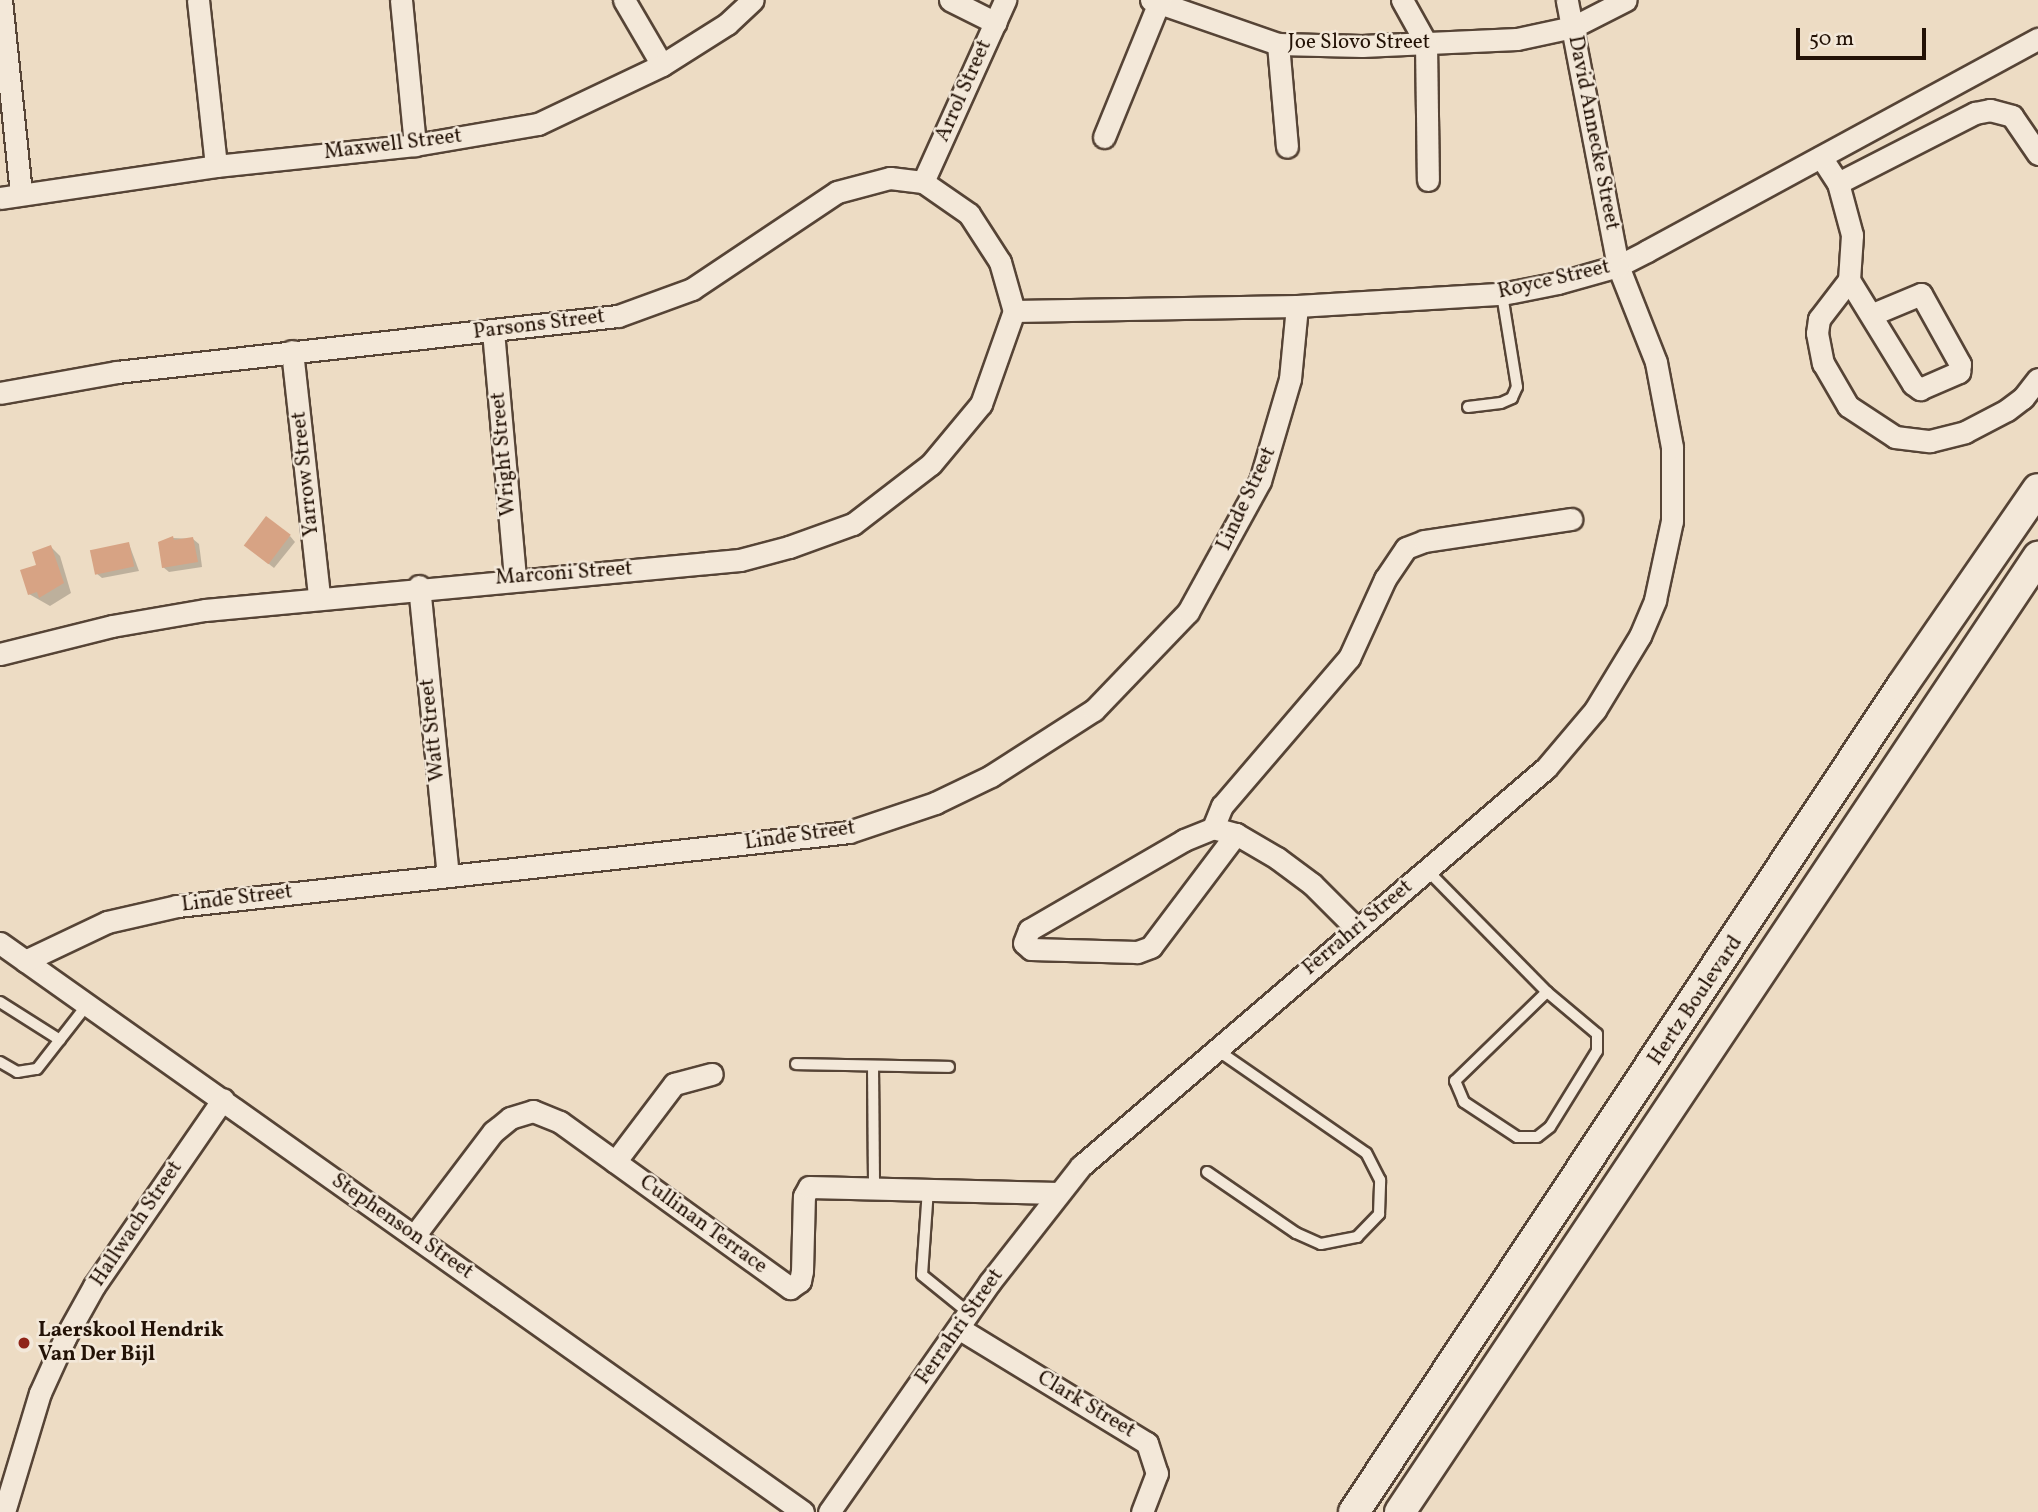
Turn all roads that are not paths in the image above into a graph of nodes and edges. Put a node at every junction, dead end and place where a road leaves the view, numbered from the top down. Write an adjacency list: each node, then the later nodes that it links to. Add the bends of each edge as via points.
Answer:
1 (1, 0): 27 (street)
2 (198, 0): 23 (street)
3 (401, 0): 19 (street)
4 (624, 0): 17 (street)
5 (753, 0): 17 (street, Maxwell Street, via 727,24)
6 (950, 0): 12 (street)
7 (1005, 0): 12 (street, Arrol Street)
8 (1402, 0): 15 (street)
9 (1567, 0): 13 (street, David Annecke Street)
10 (1626, 0): 13 (street, Joe Slovo Street)
11 (1157, 1): 16 (street, Joe Slovo Street); 18 (street)
12 (996, 23): 25 (street, Arrol Street)
13 (1573, 27): 15 (street, Joe Slovo Street, via 1517,40); 28 (street, David Annecke Street)
14 (2038, 39): 22 (street, Royce Street)
15 (1426, 43): 16 (street, Joe Slovo Street); 24 (street)
16 (1278, 44): 20 (street)
17 (662, 65): 19 (street, Maxwell Street, via 582,107 538,124)
18 (1104, 137)
19 (415, 145): 23 (street, Maxwell Street)
20 (1287, 146)
21 (2038, 154): 26 (street, via 2012,116 1990,110 1975,113)
22 (1821, 157): 26 (street); 28 (street, Royce Street)
23 (216, 166): 27 (street, Maxwell Street)
24 (1428, 180)
25 (923, 182): 32 (street, Parsons Street, via 969,214 986,236 1000,262); 34 (street, Parsons Street, via 890,178 837,192 692,289 660,303 577,324)
26 (1838, 183): 29 (street, via 1852,235)
27 (10, 196)
28 (1618, 266): 30 (street, Royce Street); 48 (street, Ferrahri Street, via 1656,362 1672,447 1672,520 1654,600 1619,673 1576,735 1546,768)
29 (1849, 280): 33 (street); 36 (street, via 1819,319 1819,351 1848,405 1874,426 1912,441 1948,438 2007,410)
30 (1502, 294): 31 (street, Royce Street); 38 (lane, via 1517,387 1513,397 1501,403)
31 (1297, 306): 32 (street, Royce Street); 49 (street, Linde Street, via 1290,379 1276,436 1260,481 1228,544 1165,641 1094,710 1043,746 935,803 849,832)
32 (1014, 311): 42 (street, Marconi Street, via 981,404 931,464 853,524 740,560)
33 (1873, 314): 33 (street, via 1920,389 1959,372 1960,364 1921,293)
34 (493, 331): 35 (street, Parsons Street); 42 (street, Wright Street)
35 (292, 351): 37 (street, Parsons Street); 44 (street, Yarrow Street)
36 (2038, 379)
37 (0, 393)
38 (1468, 407)
39 (2038, 489): 59 (street, Hertz Boulevard)
40 (1570, 519): 46 (street, via 1424,541 1406,548 1385,579 1349,657 1222,806)
41 (2038, 556): 64 (street, Hertz Boulevard)
42 (515, 578): 43 (street, Marconi Street)
43 (419, 586): 44 (street, Marconi Street); 49 (street, Watt Street)
44 (319, 596): 45 (street, Marconi Street, via 112,625)
45 (0, 654)
46 (1213, 828): 47 (street); 47 (street, via 1184,839 1029,930 1024,943 1031,949 1138,952 1151,947)
47 (1236, 834): 50 (street, via 1312,884)
48 (1427, 870): 50 (street, Ferrahri Street); 53 (lane)
49 (448, 874): 52 (street, Linde Street, via 138,912)
50 (1357, 929): 57 (street, Ferrahri Street)
51 (0, 943): 52 (street, Stephenson Street)
52 (25, 961): 55 (street, Stephenson Street)
53 (1547, 992): 53 (lane, via 1591,1025 1600,1042 1550,1127 1537,1137 1517,1138 1464,1102 1455,1081)
54 (0, 1002): 56 (lane)
55 (87, 1005): 56 (lane); 65 (street, Stephenson Street)
56 (60, 1040): 58 (lane, via 37,1069 17,1072)
57 (1216, 1049): 67 (lane, via 1366,1153 1380,1180 1379,1214 1357,1237 1321,1244 1296,1233); 70 (street, Ferrahri Street, via 1107,1141)
58 (0, 1062)
59 (1655, 1062): 64 (street); 77 (street, Hertz Boulevard)
60 (796, 1065): 61 (lane)
61 (873, 1066): 62 (lane); 68 (lane)
62 (949, 1067)
63 (712, 1074): 66 (street, Cullinan Terrace, via 674,1084)
64 (1686, 1084): 78 (street, Hertz Boulevard)
65 (223, 1100): 71 (street, Stephenson Street); 73 (street, Hallwach Street, via 94,1286 65,1338 40,1393)
66 (615, 1163): 68 (street, Cullinan Terrace, via 790,1288 800,1281 802,1271 804,1196 809,1187); 71 (street, Cullinan Terrace, via 545,1114 520,1113 493,1132)
67 (1207, 1172)
68 (874, 1187): 69 (street)
69 (928, 1189): 70 (street); 72 (lane, via 922,1275)
70 (1058, 1193): 72 (street, Ferrahri Street)
71 (414, 1236): 74 (street, Stephenson Street)
72 (965, 1321): 75 (street, Ferrahri Street); 76 (street, Clark Street, via 1147,1443 1157,1473)
73 (4, 1512)
74 (803, 1512)
75 (829, 1512)
76 (1142, 1512)
77 (1354, 1512)
78 (1400, 1512)

